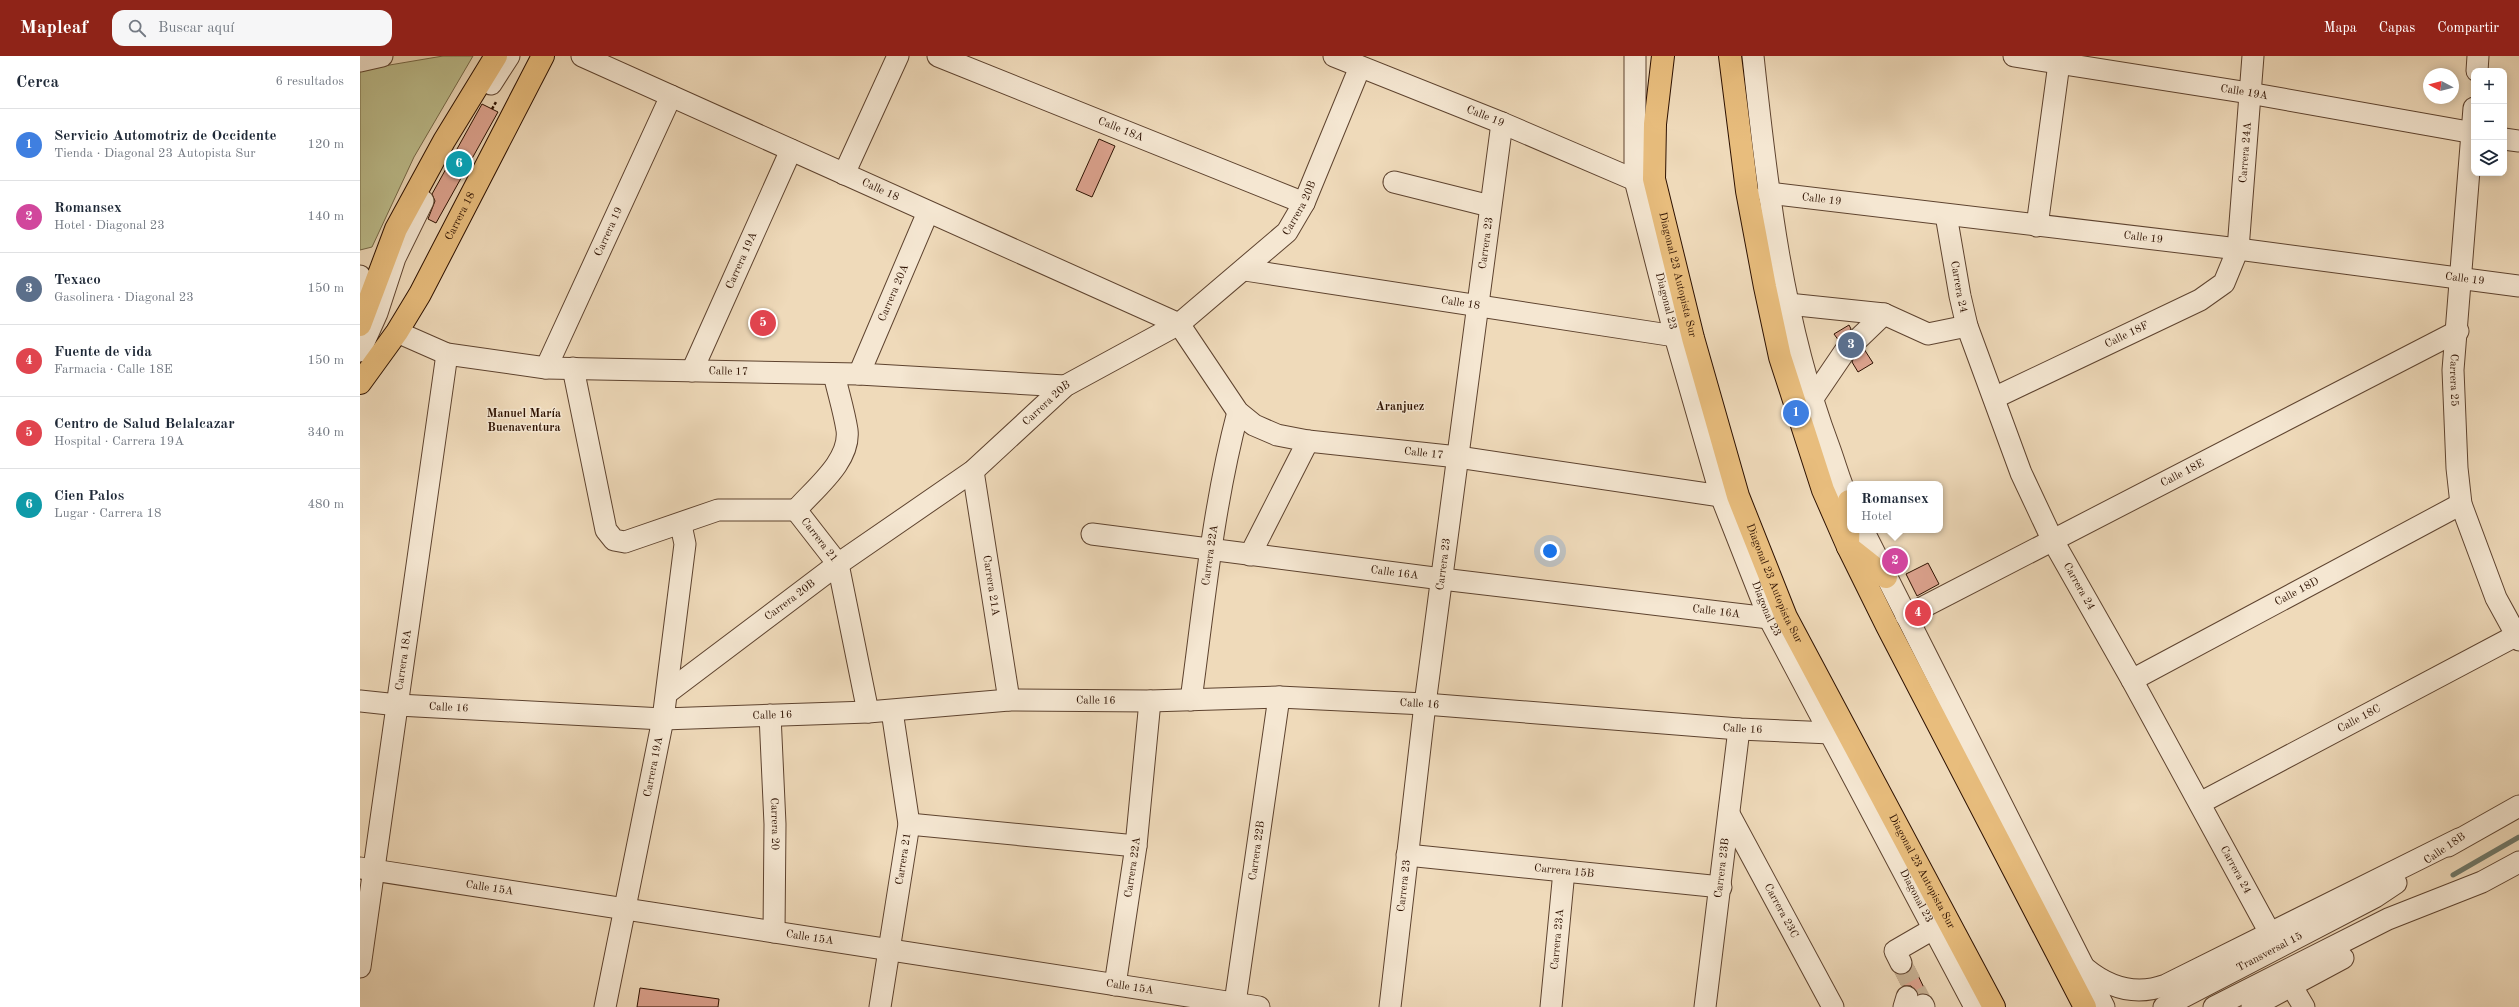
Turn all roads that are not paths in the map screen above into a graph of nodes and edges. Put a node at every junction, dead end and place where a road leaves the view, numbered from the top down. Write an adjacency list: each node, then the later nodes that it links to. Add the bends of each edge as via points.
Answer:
1 (382, 56): 18 (street)
2 (496, 56): 46 (main road, via 444,141 396,229)
3 (509, 56): 52 (street, via 453,146 406,235)
4 (534, 56): 56 (street, via 413,292 391,329)
5 (543, 56): 50 (main road, Carrera 18, via 420,294)
6 (582, 56): 22 (street, Calle 18)
7 (898, 56): 29 (street)
8 (938, 56): 33 (street, Calle 18A)
9 (1334, 56): 19 (street, Calle 19)
10 (1635, 56): 30 (street)
11 (1663, 56): 30 (main road, Diagonal 23 Autopista Sur)
12 (1730, 56): 32 (main road)
13 (1754, 56): 32 (street)
14 (2014, 56): 17 (street, Calle 19A)
15 (2253, 56): 21 (street, Carrera 24A)
16 (2478, 56): 20 (street)
17 (2059, 60): 21 (street, Calle 19A); 37 (street)
18 (360, 61)
19 (1360, 67): 23 (street, Calle 19); 33 (street, Carrera 20B)
20 (2477, 68)
21 (2249, 93): 24 (street, Calle 19A); 38 (street, Carrera 24A)
22 (671, 96): 28 (street, Calle 18); 54 (street, Carrera 19)
23 (1502, 123): 30 (street, Calle 19); 34 (street, Carrera 23)
24 (2471, 133)
25 (2507, 139): 27 (street)
26 (2472, 140): 41 (street, Carrera 25)
27 (2519, 141)
28 (791, 150): 29 (street, Calle 18); 57 (street, Carrera 19A)
29 (844, 174): 35 (street, Calle 18)
30 (1645, 180): 51 (street, Diagonal 23); 132 (main road, Diagonal 23 Autopista Sur, via 1738,496 1786,616)
31 (1394, 182): 34 (street)
32 (1758, 192): 36 (street, Calle 19); 43 (street); 77 (main road, via 1780,357 1823,490)
33 (1304, 203): 39 (street, Carrera 20B, via 1288,232)
34 (1490, 206): 44 (street, Carrera 23)
35 (928, 212): 47 (street, Calle 18); 59 (street, Carrera 20A)
36 (1946, 215): 37 (street, Calle 19); 48 (street, Carrera 24)
37 (2037, 226): 38 (street, Calle 19)
38 (2238, 249): 41 (street, Calle 19); 62 (street, Calle 18F, via 2224,283 2200,300)
39 (1245, 270): 44 (street, Calle 18); 47 (street, Carrera 20B)
40 (360, 276): 46 (street)
41 (2461, 278): 42 (street, Calle 19); 49 (street, Carrera 25)
42 (2519, 286)
43 (1788, 304): 45 (street); 63 (street)
44 (1478, 305): 51 (street, Calle 18); 66 (street, Carrera 23)
45 (1884, 314): 48 (street, via 1928,334); 63 (street, via 1851,345)
46 (362, 315)
47 (1179, 324): 61 (street, Carrera 20B); 64 (street, Calle 17)
48 (1967, 326): 62 (street, Carrera 24)
49 (2458, 331): 70 (street, Carrera 25, via 2453,370 2456,468); 76 (street, Calle 18E)
50 (397, 332): 53 (street, Calle 17); 60 (main road)
51 (1675, 336): 68 (street, Diagonal 23)
52 (360, 351)
53 (447, 354): 54 (street, Calle 17); 94 (street, Carrera 18A)
54 (546, 368): 55 (street, Calle 17)
55 (573, 368): 57 (street, Calle 17); 72 (street, via 606,530 614,540 625,542)
56 (360, 371)
57 (692, 371): 58 (street, Calle 17)
58 (834, 374): 59 (street, Calle 17); 71 (street, via 847,431 846,447 840,460)
59 (859, 374): 61 (street, Calle 17)
60 (360, 383)
61 (1064, 386): 67 (street, Carrera 20B)
62 (1994, 398): 76 (street, Carrera 24, via 2021,473)
63 (1812, 401): 69 (street)
64 (1238, 412): 65 (street, Calle 17, via 1254,425 1277,435); 78 (street, Carrera 22A)
65 (1308, 441): 66 (street, Calle 17); 79 (street)
66 (1458, 457): 68 (street, Calle 17); 82 (street, Carrera 23)
67 (973, 471): 80 (street, Carrera 20B); 89 (street, Carrera 21A)
68 (1721, 496): 84 (street, Diagonal 23)
69 (1847, 497)
70 (2461, 504): 85 (street, Carrera 25, via 2496,598); 86 (street, Calle 18D)
71 (796, 510): 72 (street, via 718,510 702,514); 80 (street, Carrera 21)
72 (681, 525): 87 (street, Carrera 19A, via 685,544)
73 (1848, 533): 77 (main road)
74 (1864, 533): 81 (street)
75 (1092, 534): 78 (street, Calle 16A)
76 (2052, 539): 83 (street, Calle 18E); 86 (street, Carrera 24)
77 (1848, 547): 81 (main road); 133 (main road)
78 (1211, 550): 79 (street, Calle 16A); 90 (street, Carrera 22A)
79 (1250, 555): 82 (street, Calle 16A)
80 (838, 564): 87 (street, Carrera 20B); 96 (street, Carrera 21)
81 (1886, 577): 83 (street)
82 (1442, 579): 84 (street, Calle 16A); 93 (street, Carrera 23)
83 (1906, 616): 121 (street)
84 (1769, 618): 100 (street, Diagonal 23)
85 (2518, 637): 101 (street, Calle 18C)
86 (2132, 680): 101 (street, Carrera 24)
87 (667, 693): 98 (street, Carrera 19A)
88 (1278, 697): 90 (street, Calle 16); 93 (street, Calle 16); 124 (street, Carrera 22B)
89 (1009, 700): 92 (street, Calle 16); 95 (street, Calle 16)
90 (1191, 700): 92 (street, Calle 16)
91 (360, 701): 94 (street, Calle 16)
92 (1150, 701): 106 (street, Carrera 22A)
93 (1425, 704): 99 (street, Calle 16); 107 (street, Carrera 23)
94 (398, 705): 98 (street, Calle 16); 109 (street, Carrera 18A)
95 (892, 711): 96 (street, Calle 16); 104 (street, Carrera 21)
96 (868, 712): 97 (street, Calle 16)
97 (770, 715): 98 (street, Calle 16); 116 (street, Carrera 20, via 775,824)
98 (663, 719): 114 (street, Carrera 19A)
99 (1739, 728): 100 (street, Calle 16); 103 (street, Carrera 23B)
100 (1831, 733): 115 (street, Diagonal 23)
101 (2200, 803): 117 (street, Carrera 24)
102 (2519, 806): 105 (street, Calle 18B)
103 (1729, 814): 112 (street, Carrera 23B); 131 (street, Carrera 23C)
104 (909, 824): 106 (street); 118 (street, Carrera 21)
105 (2459, 839): 113 (street, Calle 18B); 117 (street)
106 (1136, 846): 122 (street, Carrera 22A)
107 (1407, 855): 110 (street, Carrera 15B); 128 (street, Carrera 23)
108 (2519, 862): 111 (street)
109 (367, 869): 114 (street, Calle 15A); 120 (street, Carrera 18A)
110 (1564, 871): 112 (street, Carrera 15B); 129 (street, Carrera 23A)
111 (2482, 882): 123 (street); 136 (street, via 2388,919)
112 (1721, 886): 130 (street, Carrera 23B)
113 (2375, 897): 135 (street, Transversal 15)
114 (624, 909): 116 (street, Calle 15A); 125 (street, Carrera 19A)
115 (1933, 929): 119 (street, via 1895,951); 132 (street, Diagonal 23)
116 (774, 932): 118 (street, Calle 15A)
117 (2270, 934): 121 (street, via 2154,989 2118,988 2103,982)
118 (890, 950): 122 (street, Calle 15A); 126 (street, Carrera 21)
119 (1901, 963)
120 (360, 967)
121 (2084, 967): 134 (street)
122 (1115, 985): 124 (street, Calle 15A)
123 (2291, 985): 137 (street); 138 (street)
124 (1235, 1003): 127 (street, Calle 15A)
125 (605, 1007)
126 (880, 1007)
127 (1259, 1007)
128 (1390, 1007)
129 (1551, 1007)
130 (1706, 1007)
131 (1833, 1007)
132 (1978, 1007)
133 (2085, 1007)
134 (2104, 1007)
135 (2164, 1007)
136 (2214, 1007)
137 (2252, 1007)
138 (2304, 1007)

